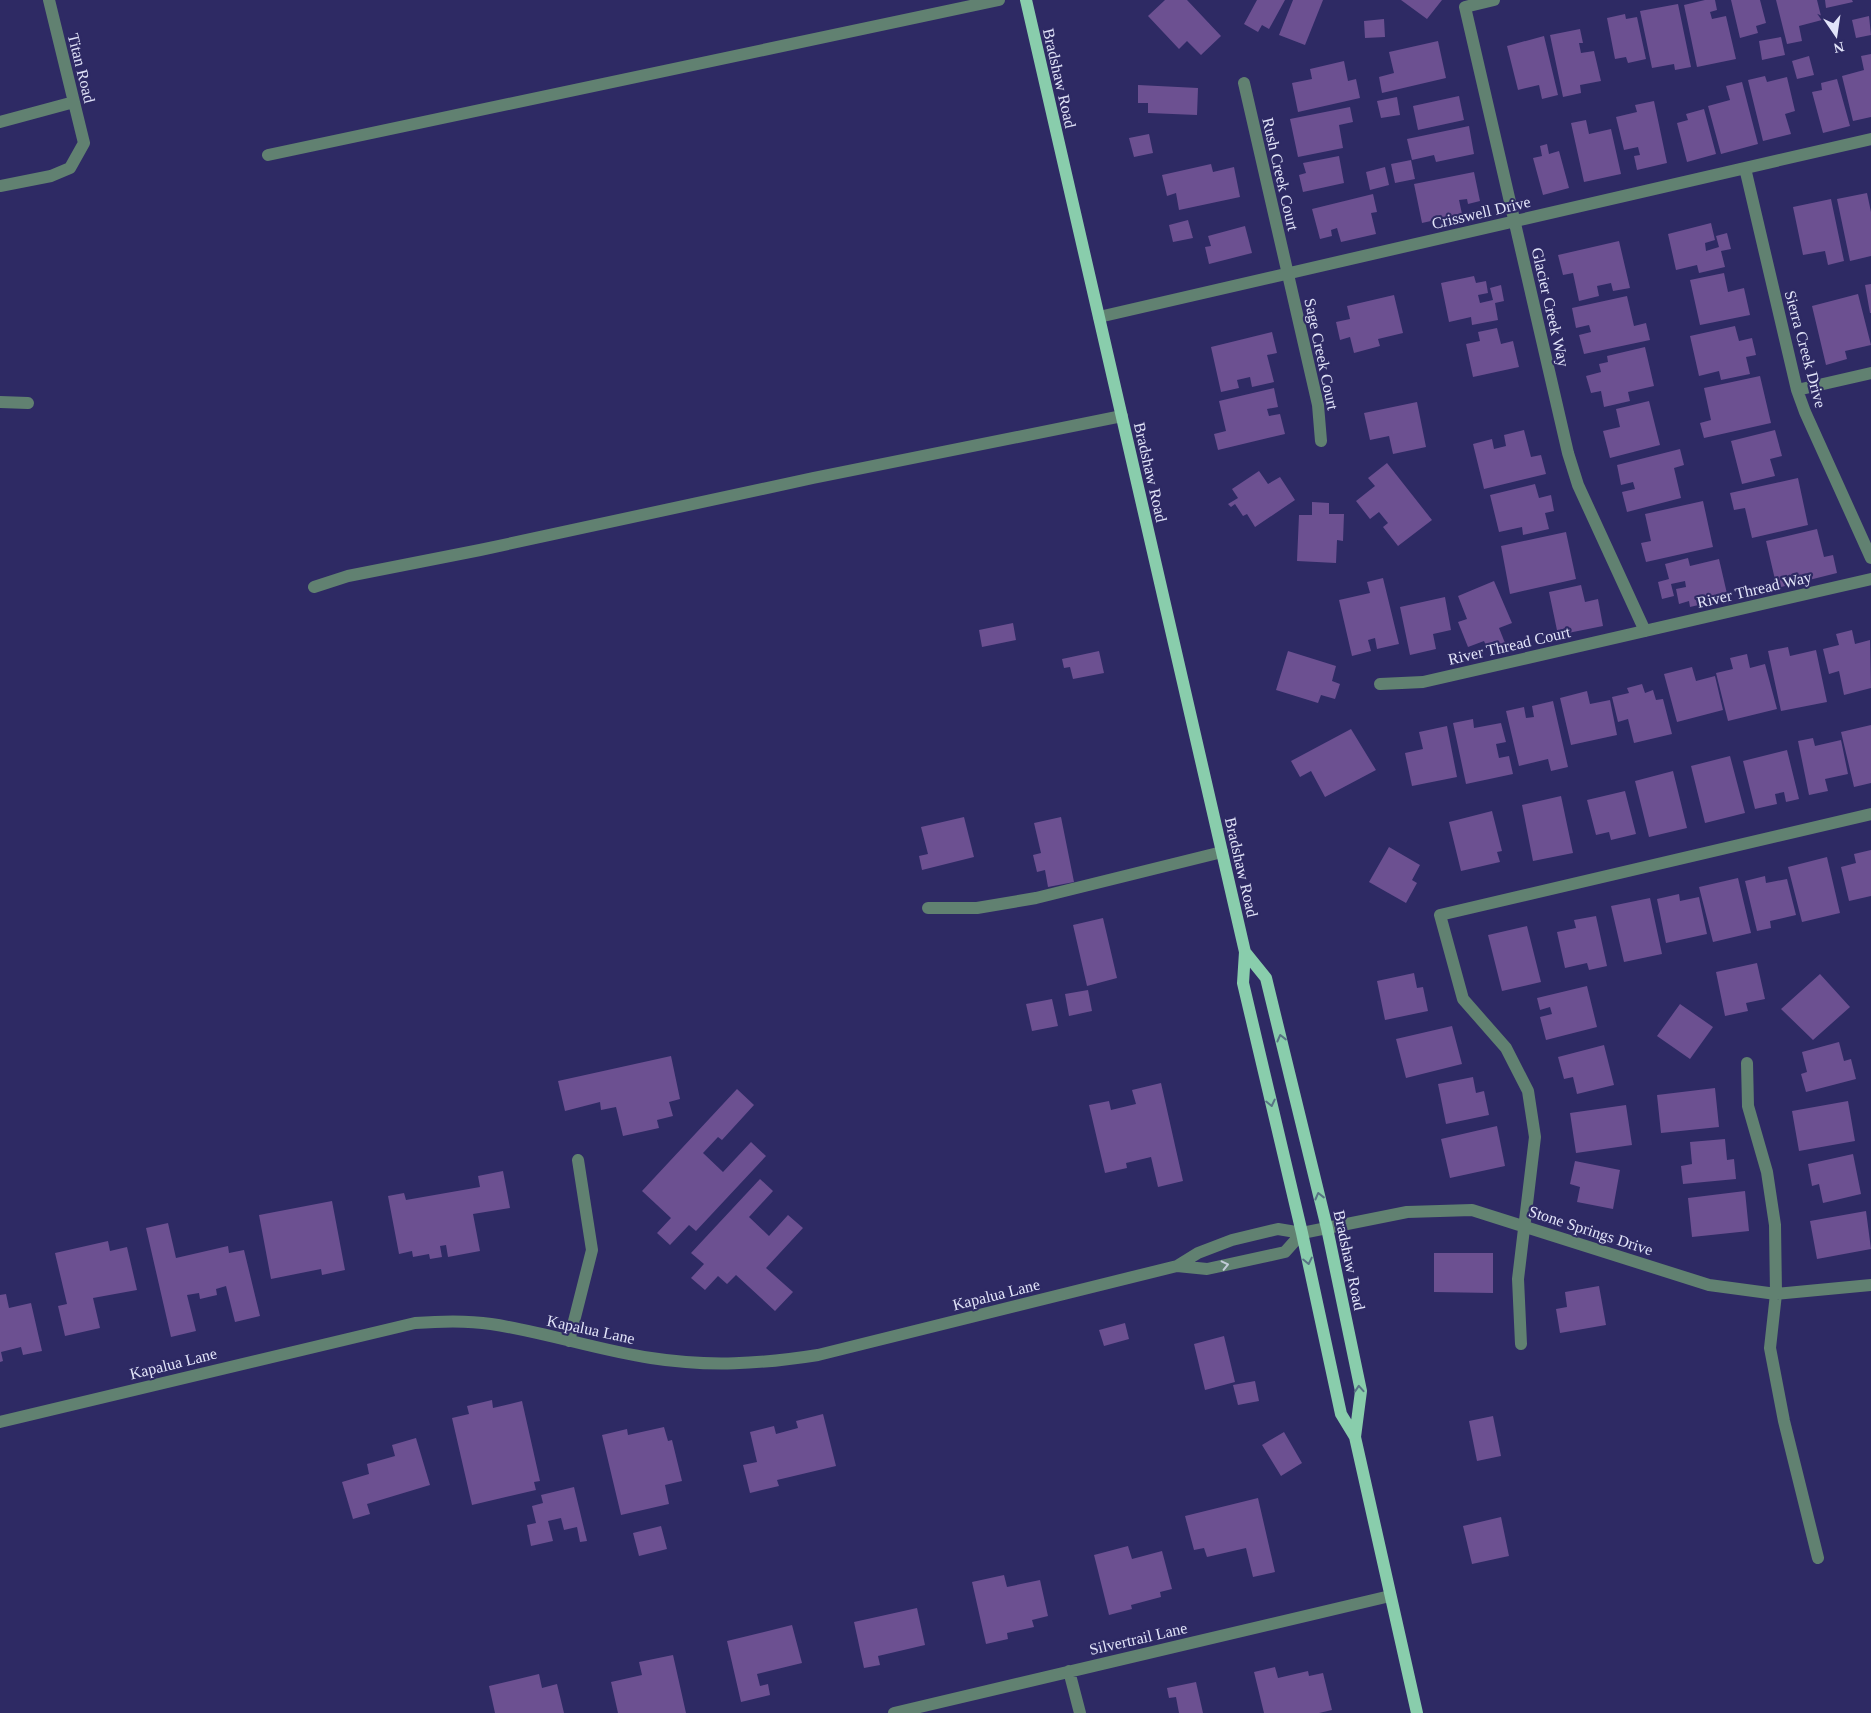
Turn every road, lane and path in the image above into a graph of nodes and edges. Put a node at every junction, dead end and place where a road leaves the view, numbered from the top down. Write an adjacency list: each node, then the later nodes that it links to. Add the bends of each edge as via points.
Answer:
1 (49, 0): 6 (street, Titan Road)
2 (999, 0): 9 (street)
3 (1026, 0): 14 (main road, Bradshaw Road)
4 (1494, 0): 12 (street, Glacier Creek Way, via 1465,6)
5 (1244, 83): 13 (street, Rush Creek Court)
6 (74, 102): 7 (street); 11 (street, Titan Road, via 84,143 70,168 51,176)
7 (0, 122)
8 (1871, 139): 10 (street, Crisswell Drive)
9 (268, 155)
10 (1745, 168): 12 (street, Crisswell Drive); 16 (street, Sierra Creek Drive)
11 (0, 186)
12 (1514, 221): 13 (street, Crisswell Drive); 24 (street, Glacier Creek Way, via 1570,461)
13 (1288, 274): 14 (street, Crisswell Drive); 20 (street, Sage Creek Court, via 1318,405)
14 (1099, 317): 19 (main road, Bradshaw Road)
15 (1871, 373): 16 (street)
16 (1797, 390): 21 (street, Sierra Creek Drive)
17 (0, 402): 18 (street)
18 (28, 404)
19 (1122, 416): 23 (street, via 348,576); 27 (main road, Bradshaw Road)
20 (1321, 441)
21 (1871, 558)
22 (1871, 579): 24 (street, River Thread Way)
23 (314, 587)
24 (1645, 631): 25 (street, River Thread Court, via 1423,682)
25 (1380, 684)
26 (1871, 814): 32 (street, via 1440,915 1463,998 1506,1048 1528,1090 1535,1137)
27 (1222, 852): 28 (street, via 1036,898 976,908); 29 (main road, Bradshaw Road)
28 (928, 908)
29 (1245, 952): 33 (main road, Bradshaw Road, one-way to 29, via 1266,978); 34 (main road, Bradshaw Road, one-way to 34, via 1243,983)
30 (1747, 1063): 37 (street, via 1748,1106 1767,1172 1775,1225)
31 (578, 1160): 38 (street, via 592,1250)
32 (1525, 1226): 33 (street, Stone Springs Drive, via 1472,1210 1407,1212); 37 (street, Stone Springs Drive, via 1709,1285); 39 (street, via 1518,1279)
33 (1327, 1228): 34 (street, Stone Springs Drive); 41 (main road, Bradshaw Road, one-way to 33, via 1361,1390)
34 (1302, 1233): 35 (street, Kapalua Lane, via 1278,1229 1232,1240 1198,1253); 35 (street, Kapalua Lane, one-way to 34, via 1207,1269 1285,1252); 41 (main road, Bradshaw Road, one-way to 41, via 1341,1414)
35 (1177, 1266): 38 (street, Kapalua Lane, via 818,1355 768,1363 701,1364 651,1358)
36 (1871, 1285): 37 (street, Stone Springs Drive)
37 (1776, 1294): 42 (street, via 1770,1348 1784,1421)
38 (569, 1340): 40 (street, Kapalua Lane, via 491,1324 415,1323)
39 (1521, 1344)
40 (0, 1422)
41 (1355, 1437): 43 (main road, Bradshaw Road)
42 (1818, 1558)
43 (1390, 1596): 44 (street, Silvertrail Lane); 47 (main road, Bradshaw Road)
44 (1069, 1671): 45 (street, Silvertrail Lane); 46 (street)
45 (894, 1713)
46 (1080, 1713)
47 (1416, 1713)

